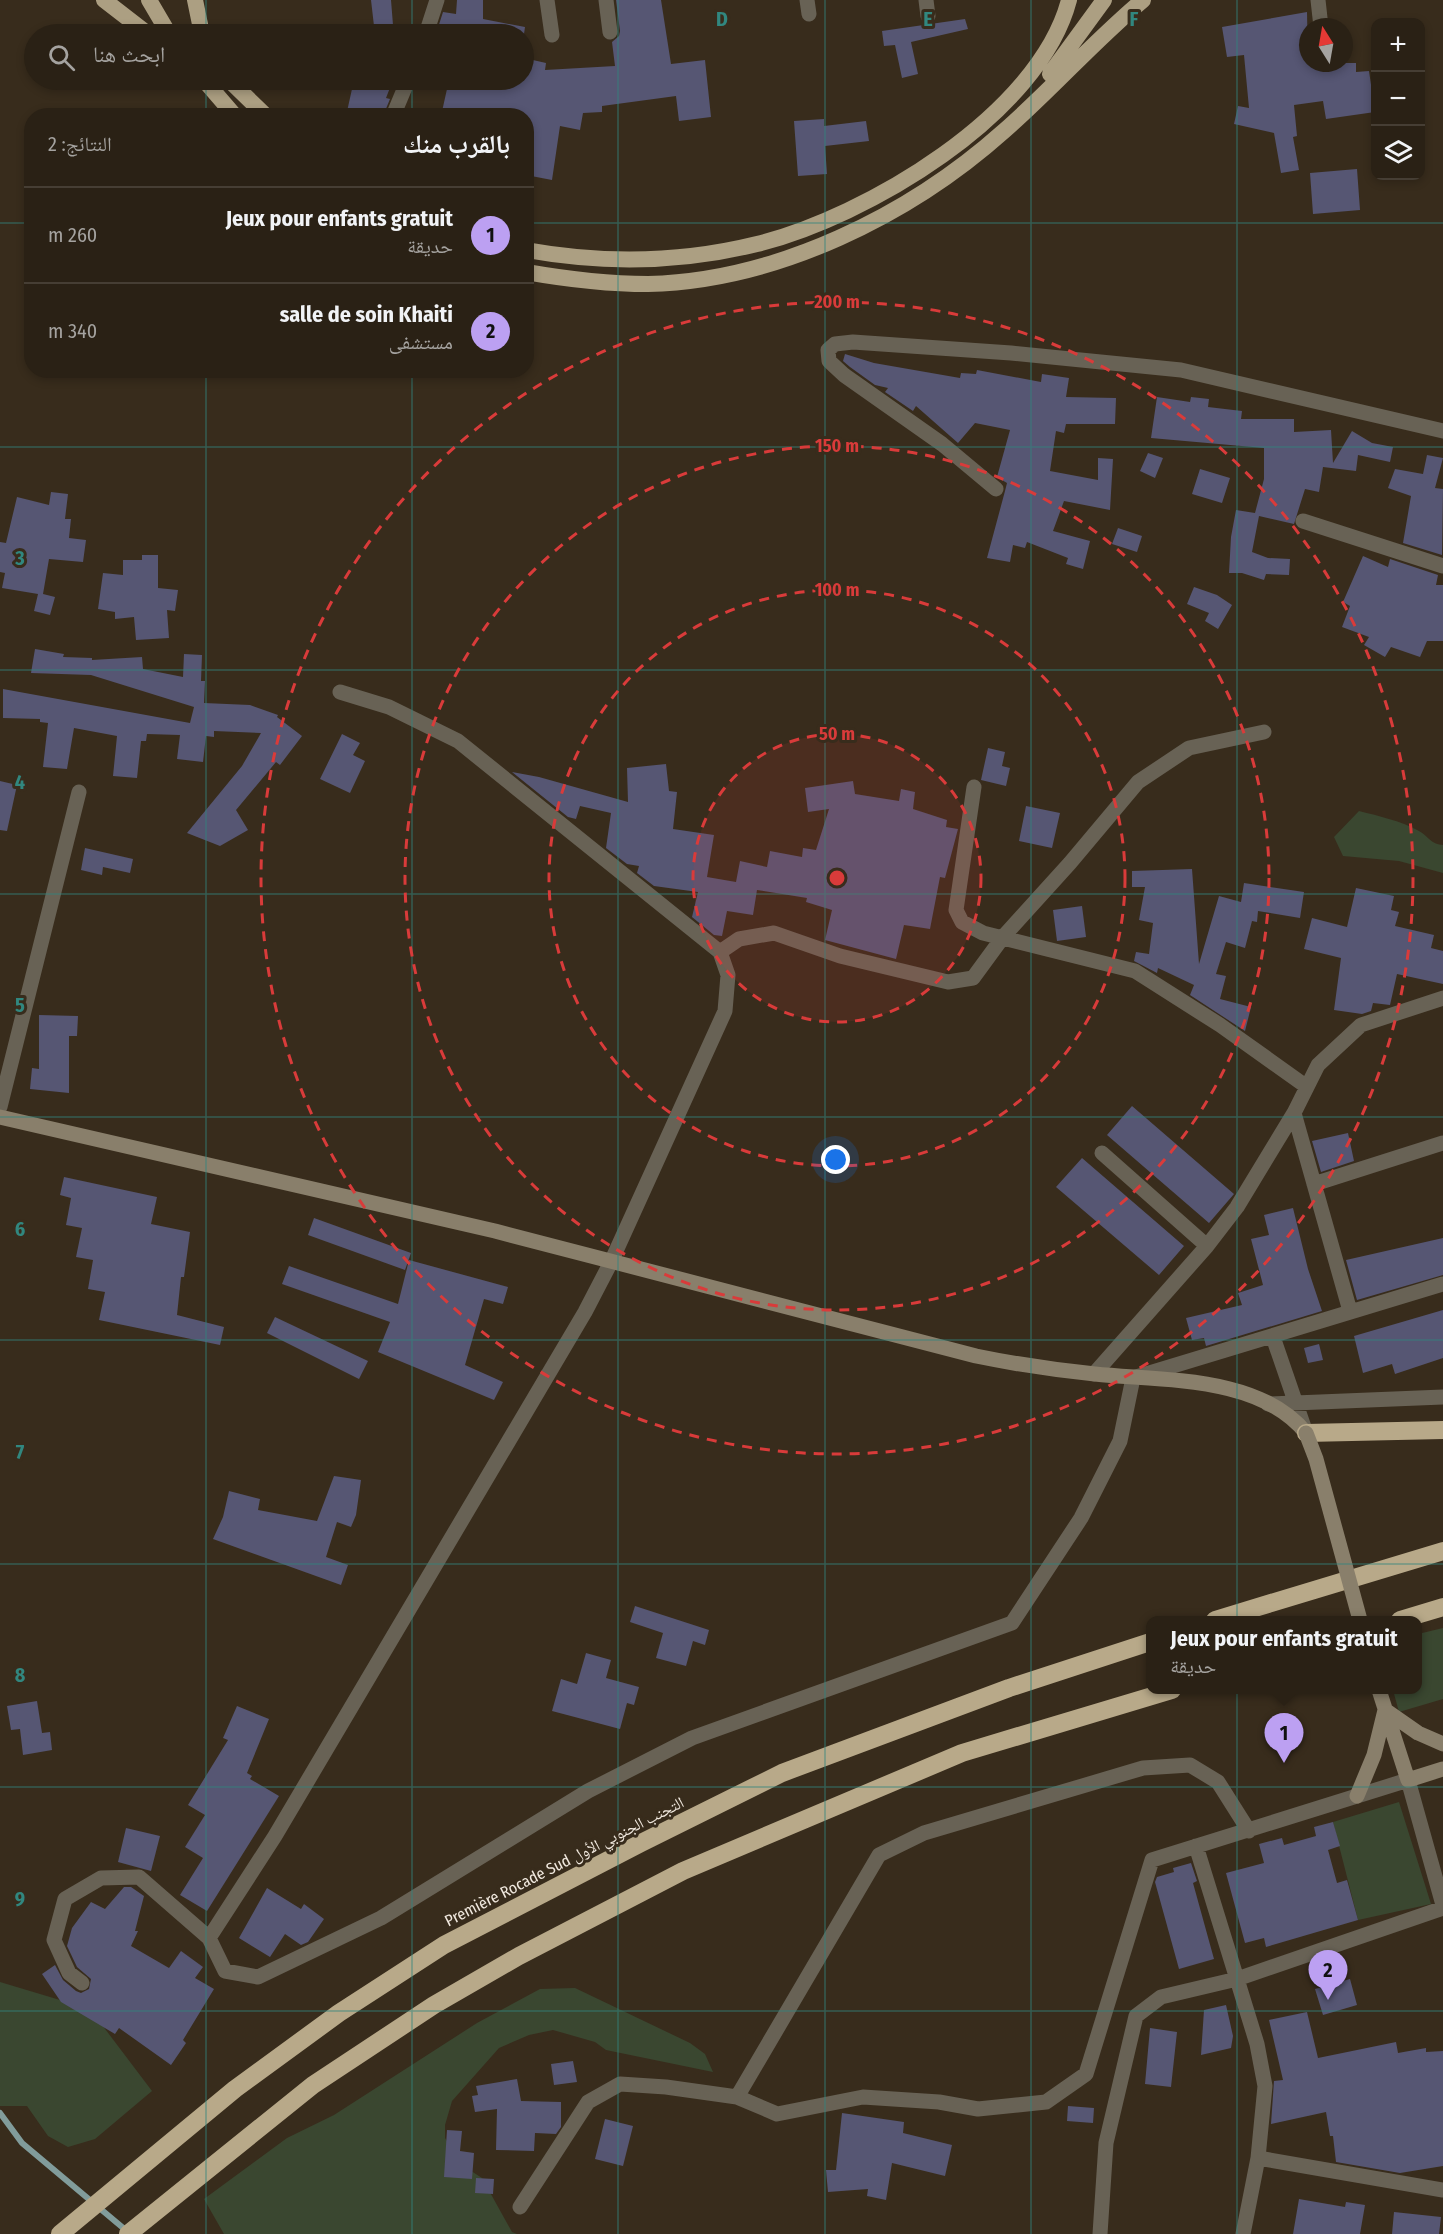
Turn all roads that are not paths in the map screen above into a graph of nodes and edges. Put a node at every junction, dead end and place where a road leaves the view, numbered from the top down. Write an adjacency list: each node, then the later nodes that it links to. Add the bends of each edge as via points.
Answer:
1 (104, 0): 14 (highway)
2 (148, 0): 15 (highway)
3 (195, 0): 16 (highway)
4 (437, 0): 17 (street)
5 (547, 0): 19 (street)
6 (606, 0): 18 (street)
7 (926, 0): 12 (street)
8 (1069, 0): 27 (highway, via 1062,24 1035,68 998,110 957,144 903,180 824,220 758,244 692,256 623,262)
9 (1104, 0): 26 (highway)
10 (1143, 0): 26 (highway)
11 (1318, 0): 13 (street)
12 (928, 16)
13 (1320, 18)
14 (135, 24)
15 (163, 24)
16 (200, 24)
17 (429, 24)
18 (610, 33)
19 (552, 35)
20 (213, 90): 23 (highway)
21 (239, 90): 24 (highway)
22 (404, 90): 25 (street)
23 (228, 108)
24 (258, 108)
25 (396, 108)
26 (1005, 131): 28 (highway, via 954,172 900,207 853,231 755,267 649,284)
27 (534, 252)
28 (534, 273)
29 (1443, 431): 30 (street, via 1180,370 854,342 835,344 828,350 829,361 844,375 942,444)
30 (996, 489)
31 (1303, 521): 32 (street)
32 (1443, 566)
33 (340, 692): 38 (street, via 388,707 458,741)
34 (1264, 732): 37 (street, via 1190,748 1138,782)
35 (974, 787): 37 (street, via 956,910 962,922 983,933)
36 (79, 792): 41 (street)
37 (1003, 937): 38 (street, via 973,978 948,982 840,956 774,933 739,939); 40 (street, via 1135,970)
38 (720, 952): 48 (street, via 728,975 725,1011)
39 (1443, 998): 40 (street, via 1361,1024 1318,1065)
40 (1307, 1087): 42 (street)
41 (0, 1107)
42 (1294, 1113): 46 (street); 47 (street, via 1237,1207)
43 (0, 1117): 48 (main road, via 495,1231)
44 (1443, 1143): 46 (street)
45 (1102, 1153): 47 (street)
46 (1314, 1184): 50 (street)
47 (1207, 1246): 52 (street)
48 (611, 1262): 52 (main road, via 976,1356); 75 (street, via 275,1836)
49 (1443, 1284): 50 (street)
50 (1350, 1311): 51 (street)
51 (1274, 1337): 53 (street); 55 (street)
52 (1094, 1374): 53 (main road)
53 (1133, 1378): 56 (main road, via 1218,1386); 75 (street, via 1120,1441 1081,1518 1012,1623 692,1738 588,1791 381,1918 258,1977 225,1971)
54 (1443, 1397): 55 (street)
55 (1298, 1403): 56 (street); 58 (street)
56 (1268, 1404): 58 (main road, via 1290,1416)
57 (1443, 1430): 58 (highway)
58 (1306, 1433): 62 (main road, bridge)
59 (1443, 1551): 61 (highway)
60 (1443, 1607): 63 (highway)
61 (1228, 1616)
62 (1359, 1616)
63 (1413, 1616)
64 (1146, 1643): 82 (highway, Première Rocade Sud التجنب الجنوبي الأول, via 1009,1688 772,1778 444,1945 339,2013 235,2089)
65 (1156, 1694): 83 (highway, via 962,1753 683,1871 478,1978 354,2057 265,2122)
66 (1380, 1694): 67 (main road)
67 (1385, 1710): 68 (main road, via 1418,1733); 70 (main road); 71 (main road, via 1374,1755)
68 (1443, 1744)
69 (1443, 1769): 70 (main road)
70 (1408, 1780): 71 (street); 74 (street)
71 (1357, 1796): 72 (street)
72 (1248, 1831): 73 (street); 78 (street, via 1218,1782 1190,1765 1143,1768 924,1833 879,1855)
73 (1196, 1846): 76 (street); 78 (street, via 1152,1860 1086,2074 1047,2102 978,2109 863,2097 777,2114)
74 (1443, 1907): 76 (street)
75 (209, 1938): 77 (street, via 140,1877 101,1878 65,1899 54,1940 69,1973)
76 (1237, 1979): 79 (street, via 1265,2086); 84 (street, via 1161,1997 1136,2016 1106,2143)
77 (82, 1983)
78 (737, 2097): 81 (street, via 620,2084 588,2102)
79 (1258, 2158): 80 (street); 85 (street)
80 (1443, 2190)
81 (520, 2207)
82 (60, 2234)
83 (128, 2234)
84 (1100, 2234)
85 (1243, 2234)

